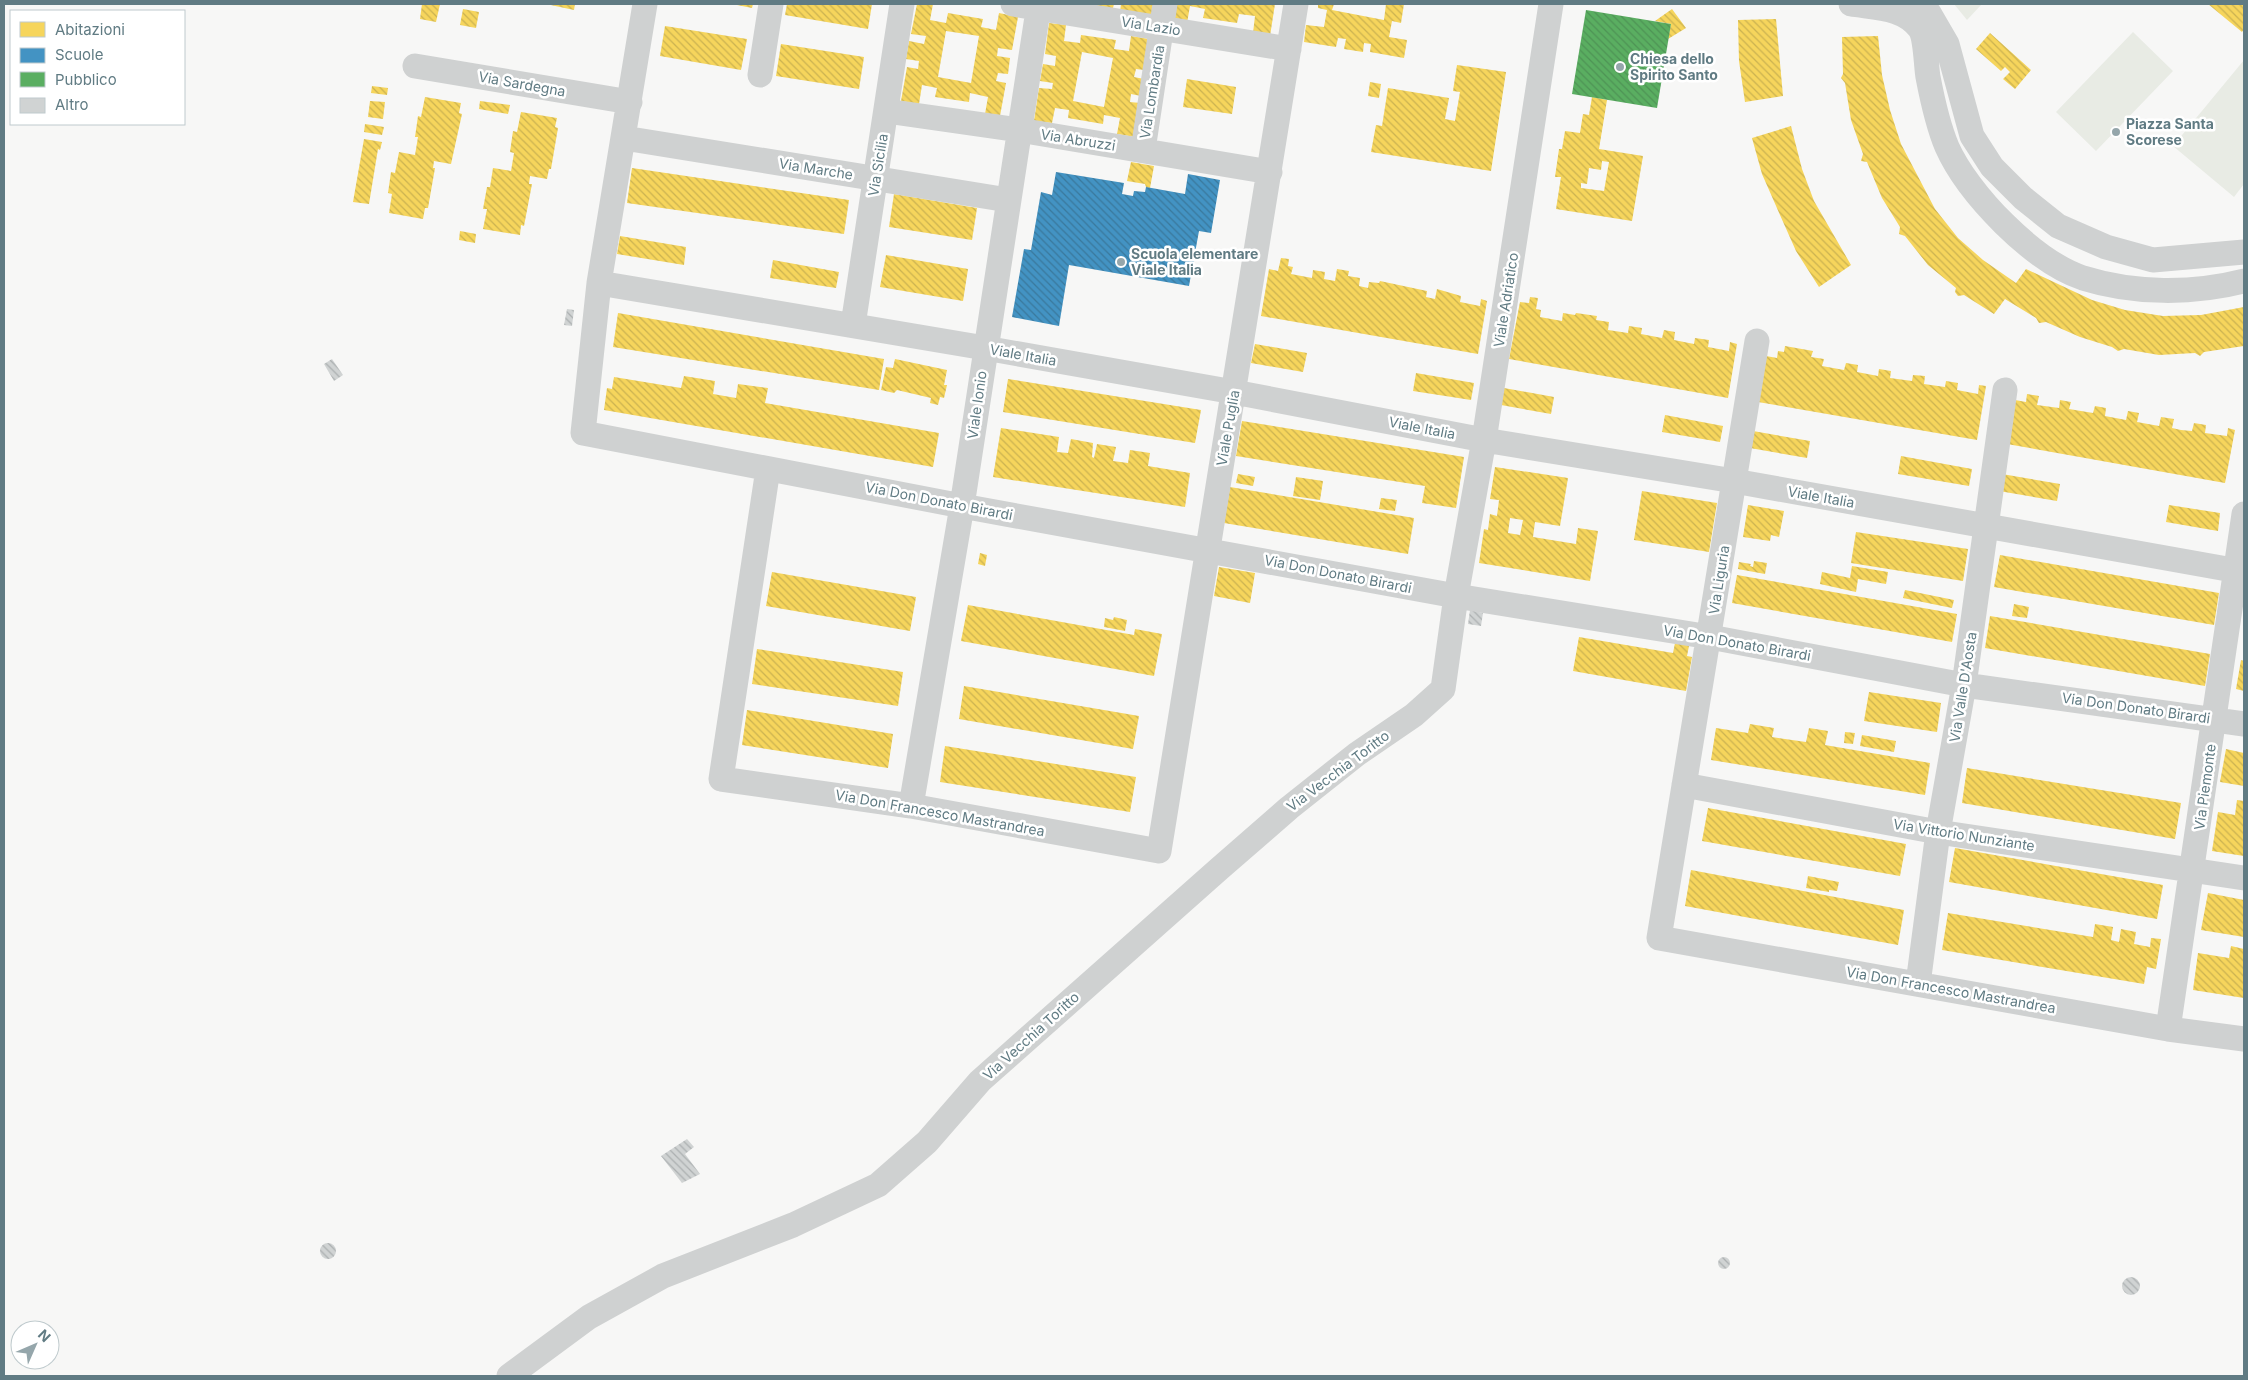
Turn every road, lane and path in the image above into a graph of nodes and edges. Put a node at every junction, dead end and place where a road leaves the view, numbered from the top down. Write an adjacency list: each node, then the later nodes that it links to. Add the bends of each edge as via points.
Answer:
1 (646, 4): 15 (street)
2 (772, 4): 14 (street)
3 (902, 4): 16 (street, Via Sicilia)
4 (1014, 4): 9 (street, Via Lazio)
5 (1165, 4): 11 (street, Via Lombardia)
6 (1296, 4): 12 (street, Viale Puglia)
7 (1550, 4): 31 (street, Viale Adriatico)
8 (1851, 4): 10 (street)
9 (1039, 6): 11 (street, Via Lazio); 17 (street, Viale Ionio)
10 (1910, 9): 23 (street, via 1929,12 1947,44 1972,136 1992,167 2058,226 2106,247 2152,260); 24 (street, via 1921,31 1929,79 1947,146 1973,191 2002,222 2042,255 2082,278 2135,289 2191,290)
11 (1162, 28): 12 (street, Via Lazio); 19 (street, Via Lombardia)
12 (1289, 49): 20 (street, Viale Puglia)
13 (415, 66): 15 (street, Via Sardegna)
14 (760, 75)
15 (630, 102): 18 (street)
16 (886, 111): 17 (street, Via Abruzzi); 21 (street, Via Sicilia)
17 (1019, 130): 19 (street, Via Abruzzi); 22 (street, Viale Ionio)
18 (624, 138): 21 (street, Via Marche); 25 (street)
19 (1143, 150): 20 (street, Via Abruzzi)
20 (1270, 172): 30 (street, Viale Puglia)
21 (875, 179): 22 (street, Via Marche); 26 (street, Via Sicilia)
22 (1008, 200): 28 (street, Viale Ionio)
23 (2244, 252)
24 (2244, 282)
25 (599, 283): 26 (street, Viale Italia); 32 (street, Via Don Donato Birardi, via 583,433)
26 (853, 325): 28 (street, Viale Italia)
27 (1758, 341): 33 (street, Via Liguria)
28 (985, 348): 30 (street, Viale Italia); 34 (street, Viale Ionio)
29 (2005, 390): 36 (street, Via Valle D'Aosta)
30 (1234, 392): 31 (street, Viale Italia); 37 (street, Viale Puglia)
31 (1484, 440): 33 (street, Viale Italia); 39 (street, Viale Adriatico)
32 (768, 469): 34 (street, Via Don Donato Birardi); 45 (street, Via Don Francesco Mastrandrea, via 721,779)
33 (1734, 481): 36 (street, Viale Italia); 40 (street, Via Liguria)
34 (962, 506): 37 (street, Via Don Donato Birardi); 45 (street, Viale Ionio)
35 (2244, 514): 38 (street, Via Piemonte)
36 (1986, 527): 38 (street, Viale Italia); 41 (street, Via Valle D'Aosta)
37 (1207, 550): 39 (street, Via Don Donato Birardi); 47 (street, Viale Puglia)
38 (2241, 571): 42 (street, Via Piemonte)
39 (1456, 596): 40 (street, Via Don Donato Birardi); 54 (street, Via Vecchia Toritto, via 1443,689 1414,715 1304,796 1219,868 980,1081 927,1142 878,1185 793,1225 663,1276 589,1317)
40 (1710, 637): 41 (street, Via Don Donato Birardi); 44 (street, Via Liguria)
41 (1964, 685): 42 (street, Via Don Donato Birardi); 46 (street, Via Valle D'Aosta)
42 (2215, 719): 43 (street, Via Don Donato Birardi); 48 (street, Via Piemonte)
43 (2244, 724)
44 (1684, 785): 46 (street, Via Vittorio Nunziante); 50 (street, Via Liguria)
45 (911, 806): 47 (street, Via Don Francesco Mastrandrea)
46 (1938, 832): 48 (street, Via Vittorio Nunziante); 51 (street, Via Valle D'Aosta)
47 (1159, 851)
48 (2193, 869): 49 (street, Via Vittorio Nunziante); 52 (street, Via Piemonte)
49 (2244, 878)
50 (1659, 938): 51 (street, Via Don Francesco Mastrandrea)
51 (1918, 984): 52 (street, Via Don Francesco Mastrandrea)
52 (2168, 1029): 53 (street, Via Don Francesco Mastrandrea)
53 (2244, 1039)
54 (509, 1376)

